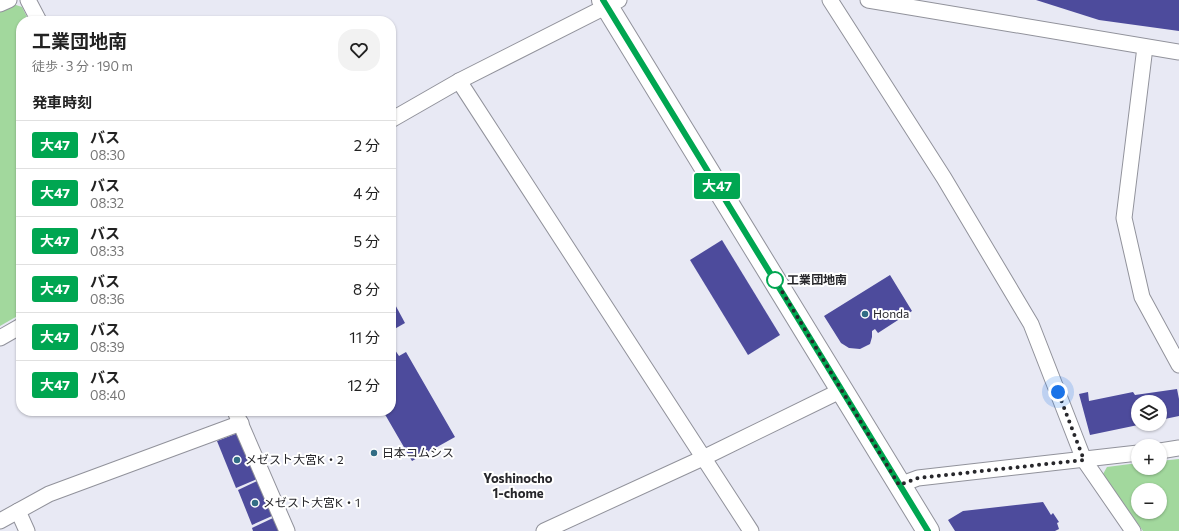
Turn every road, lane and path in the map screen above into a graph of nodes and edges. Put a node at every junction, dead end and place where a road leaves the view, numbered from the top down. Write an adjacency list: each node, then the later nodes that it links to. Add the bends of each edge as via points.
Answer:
1 (9, 0): 6 (street)
2 (28, 0): 7 (street)
3 (830, 0): 21 (street, via 944,178 1031,324)
4 (868, 0): 8 (street)
5 (610, 2): 10 (street); 15 (main road)
6 (0, 4)
7 (37, 16)
8 (1145, 47): 9 (street); 14 (street, via 1124,218 1142,297)
9 (1179, 52)
10 (459, 81): 11 (street); 20 (street)
11 (396, 117)
12 (16, 329): 13 (street)
13 (0, 338)
14 (1179, 365)
15 (842, 390): 20 (street); 22 (main road)
16 (238, 417): 23 (street, via 49,494); 26 (street)
17 (1179, 448): 18 (street)
18 (1167, 450)
19 (1131, 455): 21 (street)
20 (703, 458): 27 (street); 28 (street)
21 (1084, 460): 22 (street, via 918,478); 30 (street)
22 (899, 485): 29 (main road)
23 (18, 511): 24 (street); 25 (street)
24 (0, 521)
25 (27, 531)
26 (287, 531)
27 (544, 531)
28 (751, 531)
29 (928, 531)
30 (1133, 531)

